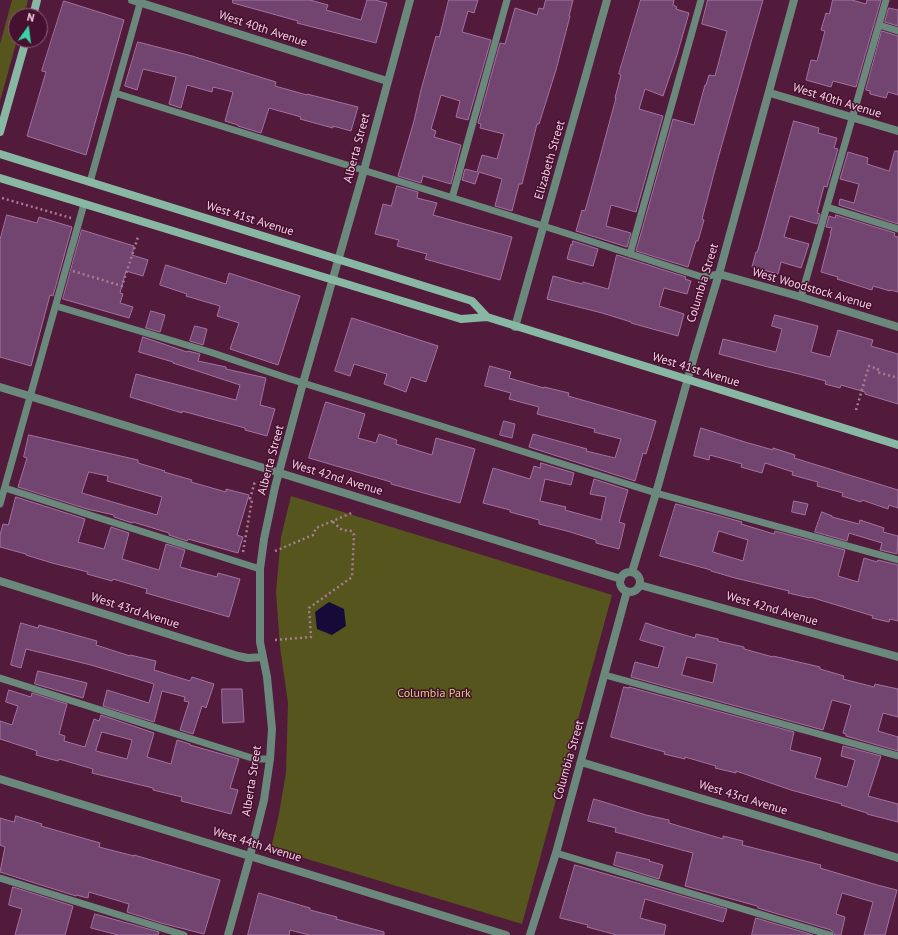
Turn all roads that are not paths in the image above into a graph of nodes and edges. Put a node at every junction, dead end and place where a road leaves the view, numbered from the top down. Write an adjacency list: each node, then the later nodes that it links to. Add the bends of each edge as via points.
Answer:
1 (132, 0): 8 (street, West 40th Avenue)
2 (410, 0): 12 (street, Alberta Street)
3 (507, 0): 22 (lane)
4 (607, 0): 25 (street, Elizabeth Street)
5 (701, 0): 27 (lane)
6 (794, 0): 14 (street, Columbia Street)
7 (886, 0): 9 (lane)
8 (141, 1): 12 (street, West 40th Avenue); 13 (lane)
9 (879, 25): 10 (lane); 15 (lane)
10 (898, 31)
11 (24, 48): 16 (main road)
12 (387, 82): 19 (street, Alberta Street)
13 (115, 93): 19 (lane); 21 (lane)
14 (770, 93): 15 (street, West 40th Avenue); 29 (street, Columbia Street)
15 (853, 118): 17 (street, West 40th Avenue); 24 (lane)
16 (0, 132)
17 (898, 132)
18 (0, 154): 21 (main road, West 41st Avenue)
19 (364, 170): 22 (lane); 28 (street, Alberta Street)
20 (0, 178): 23 (main road, West 41st Avenue)
21 (90, 182): 28 (main road, West 41st Avenue)
22 (452, 198): 25 (lane)
23 (84, 204): 30 (main road, West 41st Avenue); 32 (lane)
24 (827, 207): 26 (lane); 31 (lane)
25 (544, 226): 27 (lane); 34 (street, Elizabeth Street)
26 (898, 229)
27 (630, 254): 29 (lane, via 702,277)
28 (339, 258): 30 (street, Alberta Street); 33 (main road, West 41st Avenue, via 472,301)
29 (719, 274): 31 (street, West Woodstock Avenue); 36 (street, Columbia Street)
30 (332, 280): 33 (main road, West 41st Avenue, via 461,319); 37 (street, Alberta Street)
31 (801, 296): 35 (street, West Woodstock Avenue)
32 (56, 306): 37 (lane); 39 (lane)
33 (487, 317): 34 (main road, West 41st Avenue)
34 (515, 326): 36 (main road, West 41st Avenue)
35 (898, 327)
36 (687, 380): 40 (main road, West 41st Avenue); 43 (street, Columbia Street)
37 (303, 383): 41 (street, Alberta Street); 43 (lane)
38 (0, 388): 39 (street, West 42nd Avenue)
39 (31, 396): 41 (street, West 42nd Avenue); 42 (lane)
40 (898, 444)
41 (279, 472): 46 (street, Alberta Street, via 264,538); 48 (street, West 42nd Avenue)
42 (5, 488): 44 (lane); 46 (lane)
43 (656, 493): 45 (lane); 47 (street, Columbia Street)
44 (0, 504)
45 (898, 560)
46 (260, 569): 52 (street, Alberta Street, via 260,642)
47 (632, 572): 48 (street, via 626,572); 50 (street, via 640,578)
48 (621, 579): 51 (street, via 622,588)
49 (0, 580): 52 (street, West 43rd Avenue, via 238,656)
50 (640, 585): 51 (street, via 636,590); 53 (street, West 42nd Avenue)
51 (627, 591): 54 (street, Columbia Street)
52 (263, 658): 57 (street, Alberta Street, via 272,729)
53 (898, 658)
54 (605, 675): 56 (lane); 58 (street, Columbia Street)
55 (0, 678): 57 (lane, via 255,759)
56 (898, 756)
57 (270, 759): 61 (street, Alberta Street, via 264,800)
58 (581, 762): 60 (street, Columbia Street); 62 (street, West 43rd Avenue)
59 (0, 779): 61 (street, West 44th Avenue)
60 (556, 853): 67 (street, Columbia Street); 68 (lane)
61 (250, 856): 65 (street, Alberta Street); 66 (street, West 44th Avenue)
62 (898, 858)
63 (0, 878): 64 (lane)
64 (184, 935)
65 (228, 935)
66 (506, 935)
67 (530, 935)
68 (830, 935)

